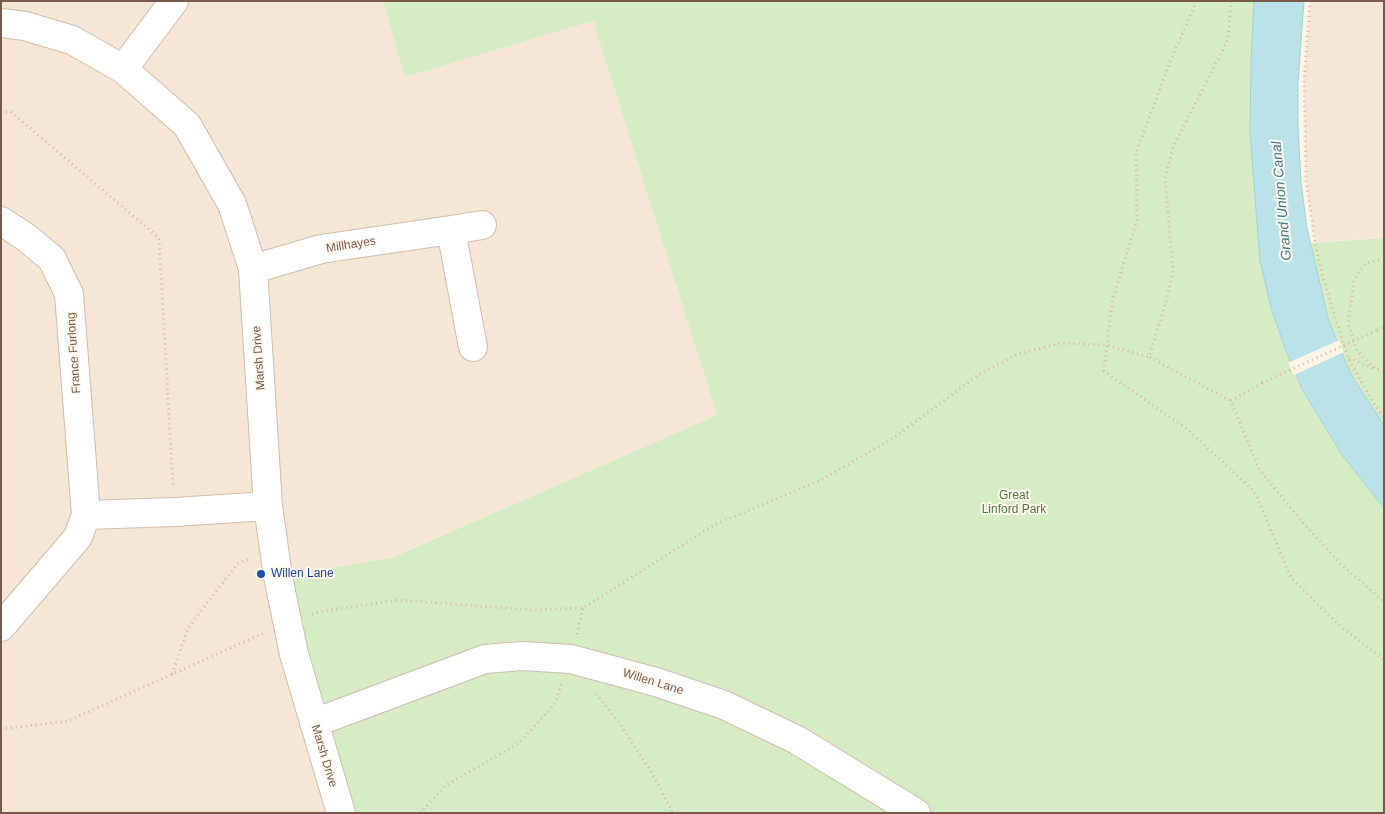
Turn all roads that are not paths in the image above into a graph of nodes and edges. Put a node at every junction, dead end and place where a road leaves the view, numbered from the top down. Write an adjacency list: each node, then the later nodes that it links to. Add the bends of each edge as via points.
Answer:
1 (174, 1): 3 (street)
2 (1, 23): 3 (street, Marsh Drive, via 25,26 72,40)
3 (123, 69): 7 (street, Marsh Drive, via 187,126 232,204)
4 (1, 221): 10 (street, France Furlong, via 52,259 69,294)
5 (482, 225): 6 (street, Millhayes)
6 (451, 230): 7 (street, Millhayes, via 321,249); 8 (street)
7 (253, 268): 9 (street, Marsh Drive)
8 (473, 347)
9 (268, 506): 10 (street); 12 (street, Marsh Drive, bridge, via 278,578 294,654)
10 (86, 515): 11 (street, France Furlong, via 78,537)
11 (1, 627)
12 (314, 722): 13 (street, Marsh Drive); 14 (street, Willen Lane, via 485,659 522,656 576,660 656,682 724,706 797,740)
13 (341, 813)
14 (916, 813)

